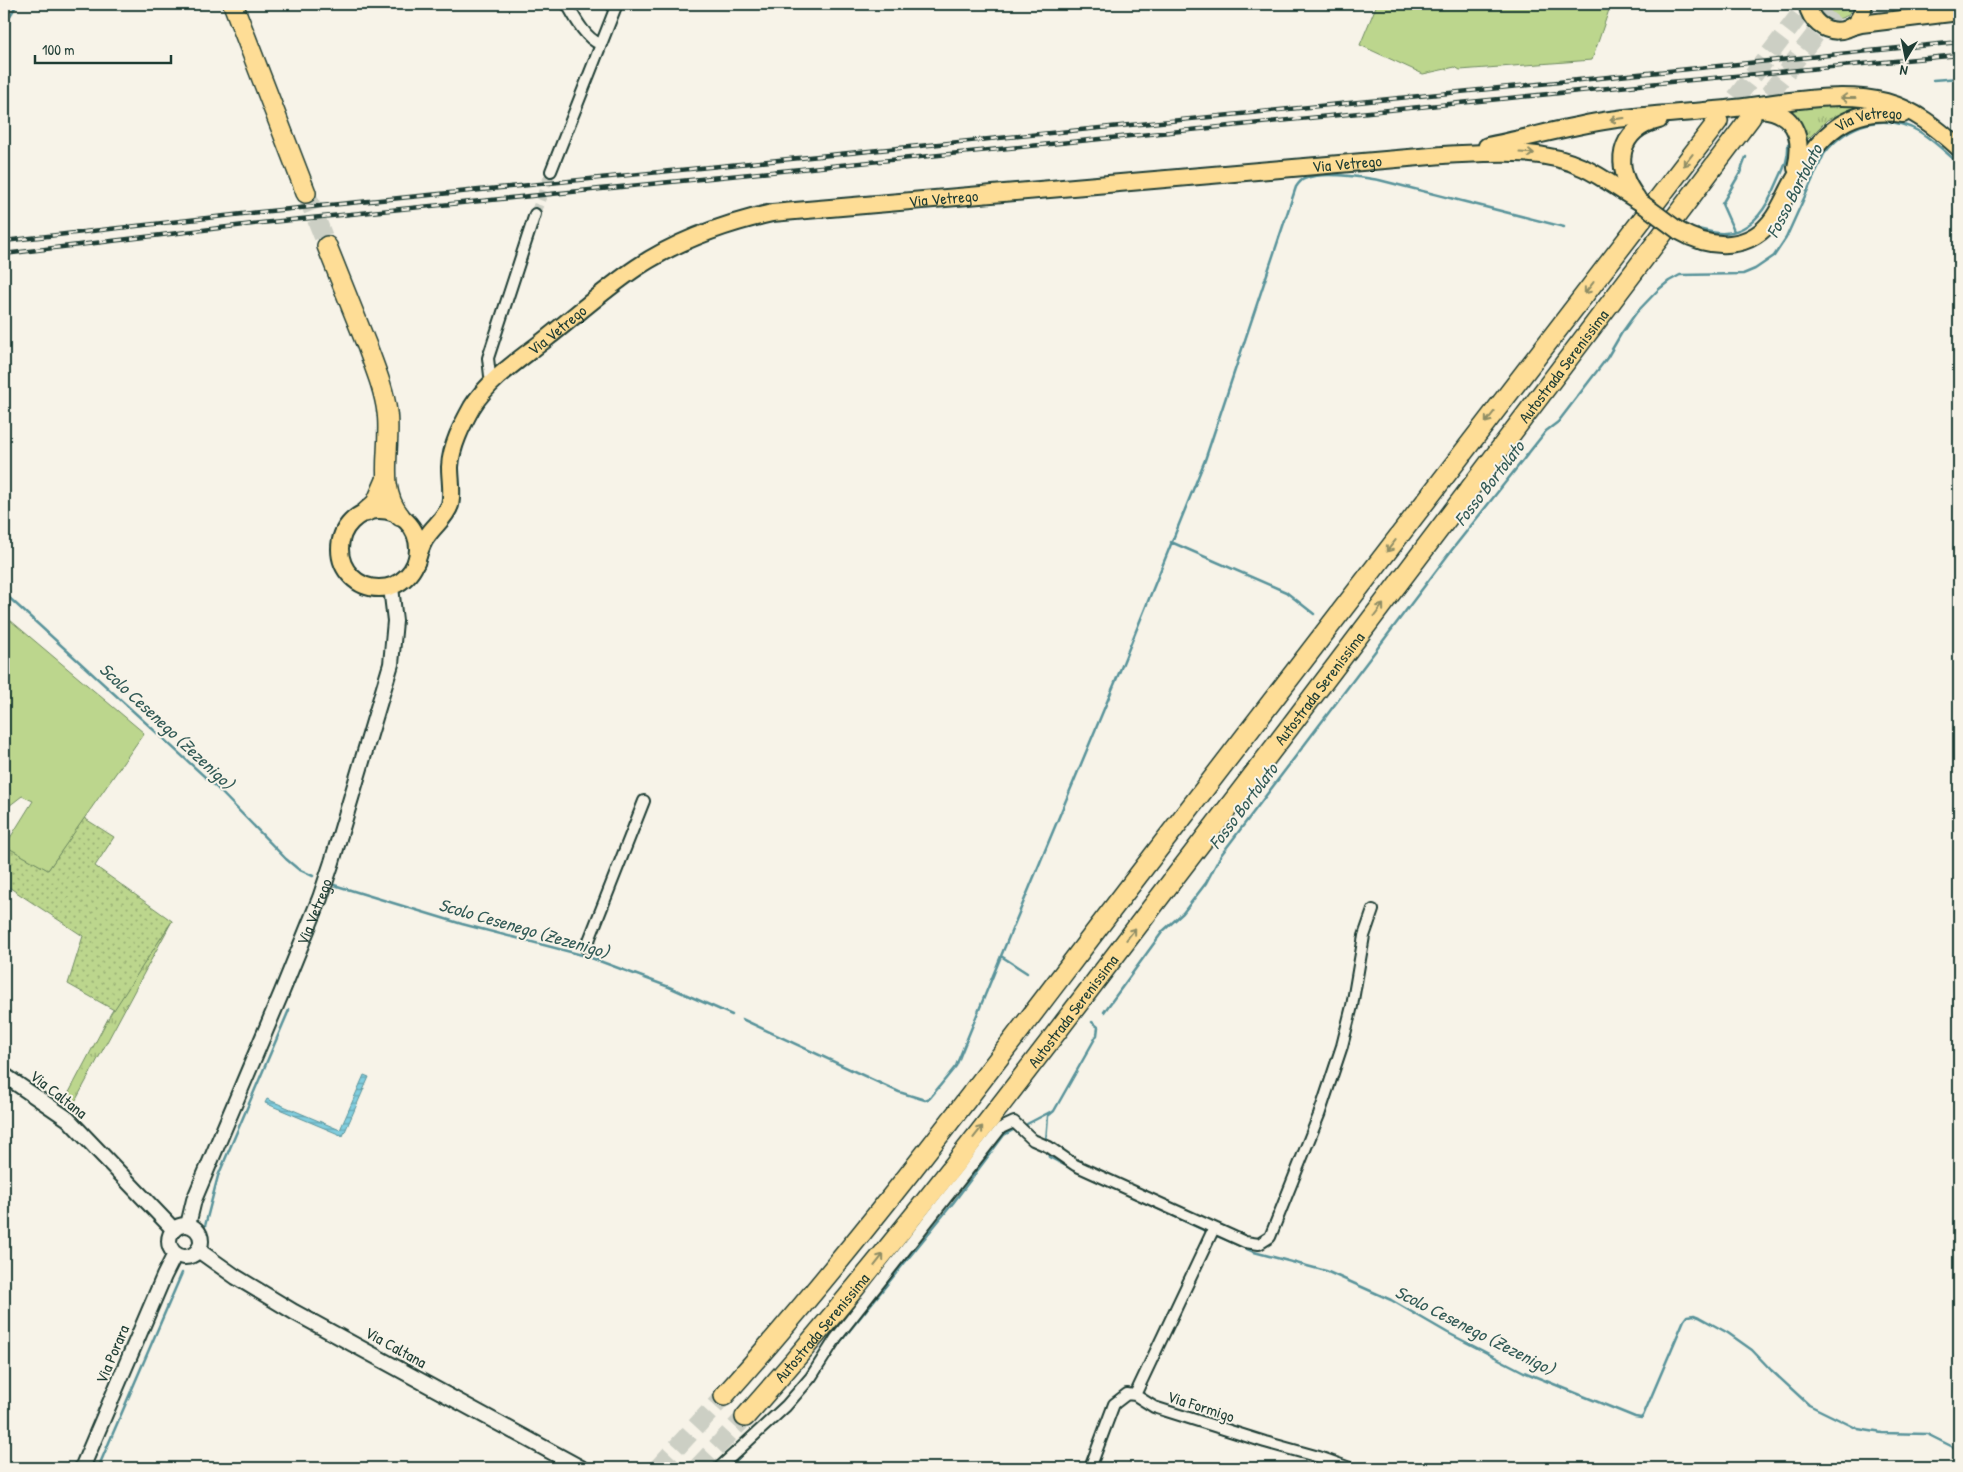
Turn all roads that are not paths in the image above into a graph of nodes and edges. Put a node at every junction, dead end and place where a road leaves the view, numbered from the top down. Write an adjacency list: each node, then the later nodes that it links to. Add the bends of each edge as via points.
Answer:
1 (233, 4): 18 (highway)
2 (567, 4): 9 (street, via 582,28)
3 (617, 4): 9 (street)
4 (1807, 4): 8 (main road, via 1814,21 1822,27 1831,30)
5 (1865, 4): 7 (main road, via 1876,13); 8 (main road, via 1861,15)
6 (1959, 12): 7 (main road)
7 (1895, 20): 8 (main road)
8 (1850, 27)
9 (600, 44): 16 (street)
10 (1744, 112): 11 (main road, Via Vetrego); 13 (main road, Via Vetrego, one-way to 10, via 1902,107 1856,98 1800,100); 17 (main road, via 1774,112 1791,123 1800,147); 40 (highway, Autostrada Serenissima, one-way to 10, via 859,1285 1399,585)
11 (1682, 114): 15 (main road, Via Vetrego, one-way to 15, via 1656,114 1587,124); 19 (main road, via 1645,124 1628,140 1622,157 1623,171)
12 (1718, 121): 39 (highway, Autostrada Serenissima, one-way to 39, via 973,1091 832,1271)
13 (1927, 122): 14 (main road, Via Vetrego); 17 (main road, Via Vetrego, via 1887,112 1845,121 1817,144)
14 (1959, 148)
15 (1443, 154): 19 (main road, Via Vetrego, one-way to 19, via 1522,153 1558,158 1595,174); 22 (main road, Via Vetrego, via 772,213 734,222 672,247 636,268)
16 (551, 171)
17 (1793, 180): 19 (main road, Via Vetrego, bridge, via 1775,217 1744,242 1705,244 1679,231)
18 (306, 192)
19 (1640, 202)
20 (535, 214): 22 (street, via 488,358)
21 (327, 246): 23 (highway, via 382,391 387,414)
22 (494, 383): 26 (main road, Via Vetrego, via 473,406 459,433 450,466 450,505)
23 (386, 480): 24 (highway, via 376,503); 25 (highway, via 390,501)
24 (366, 512): 25 (main road, via 387,511); 28 (main road, via 344,530 340,548 344,566 363,585)
25 (402, 518): 26 (main road, via 424,524); 27 (main road, via 411,526 418,544)
26 (441, 520): 27 (main road, Via Vetrego, via 424,541)
27 (416, 563): 28 (main road, Via Vetrego, via 406,577)
28 (391, 587): 33 (main road, Via Vetrego, via 395,621 391,664 329,869 281,994 194,1200)
29 (644, 801): 31 (street)
30 (1373, 910): 35 (street, via 1364,936 1342,1046 1274,1230 1264,1242 1254,1244)
31 (586, 948)
32 (4, 1075): 34 (main road, Via Caltana, via 68,1119)
33 (188, 1225): 34 (main road); 36 (main road, via 198,1232)
34 (174, 1230): 37 (main road, via 170,1245)
35 (1212, 1232): 38 (street); 43 (street, via 1075,1165 1026,1135 1014,1122 1001,1128 836,1338 811,1377 786,1406)
36 (198, 1250): 37 (main road, via 187,1257); 42 (main road, Via Caltana, via 294,1312)
37 (176, 1254): 41 (main road, Via Porara)
38 (1135, 1395): 44 (street, via 1127,1394 1114,1404); 45 (street, Via Formigo, via 1154,1407)
39 (724, 1396)
40 (745, 1417)
41 (82, 1468)
42 (581, 1468)
43 (719, 1468)
44 (1090, 1468)
45 (1350, 1468)

